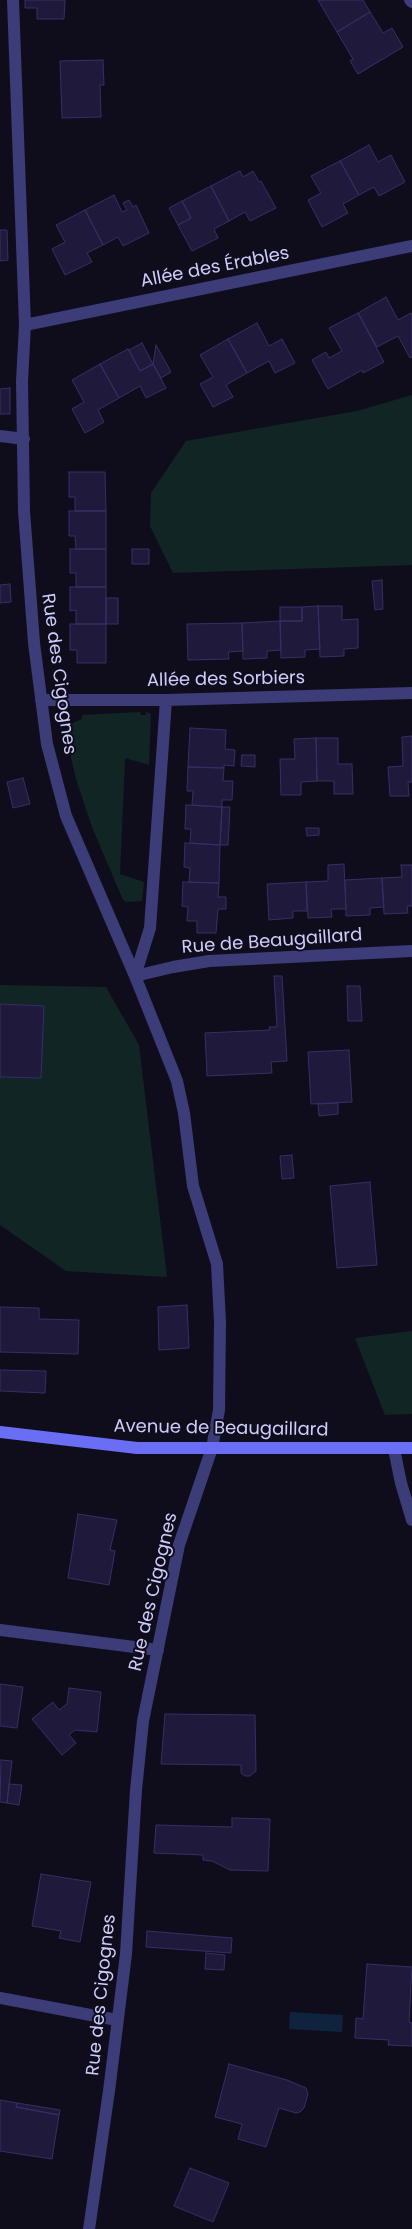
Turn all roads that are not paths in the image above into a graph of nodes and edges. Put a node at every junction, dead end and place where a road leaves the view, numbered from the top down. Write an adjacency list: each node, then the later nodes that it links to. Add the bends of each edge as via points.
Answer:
1 (13, 0): 3 (street, Rue des Cigognes)
2 (412, 246): 3 (street, Allée des Érables)
3 (25, 325): 5 (street, Rue des Cigognes, via 22,381)
4 (0, 436): 5 (street)
5 (24, 439): 7 (street, Rue des Cigognes, via 28,573)
6 (412, 693): 8 (street, Allée des Sorbiers)
7 (41, 700): 8 (street, Allée des Sorbiers); 10 (street, Rue des Cigognes, via 47,744 66,816)
8 (166, 700): 10 (street, via 150,928)
9 (412, 951): 10 (street, Rue de Beaugaillard, via 209,960)
10 (135, 976): 12 (street, Rue des Cigognes, via 177,1081 193,1186 217,1264 219,1410)
11 (0, 1432): 12 (main road, Avenue de Beaugaillard, via 137,1448)
12 (212, 1448): 14 (main road, Avenue de Beaugaillard); 17 (street, Rue des Cigognes, via 179,1545)
13 (412, 1448): 14 (main road, Avenue de Beaugaillard)
14 (394, 1449): 15 (street, via 400,1483)
15 (412, 1520)
16 (0, 1630): 17 (street)
17 (158, 1650): 19 (street, Rue des Cigognes, via 143,1721)
18 (0, 1998): 19 (street)
19 (118, 2020): 20 (street, Rue des Cigognes)
20 (89, 2229)

